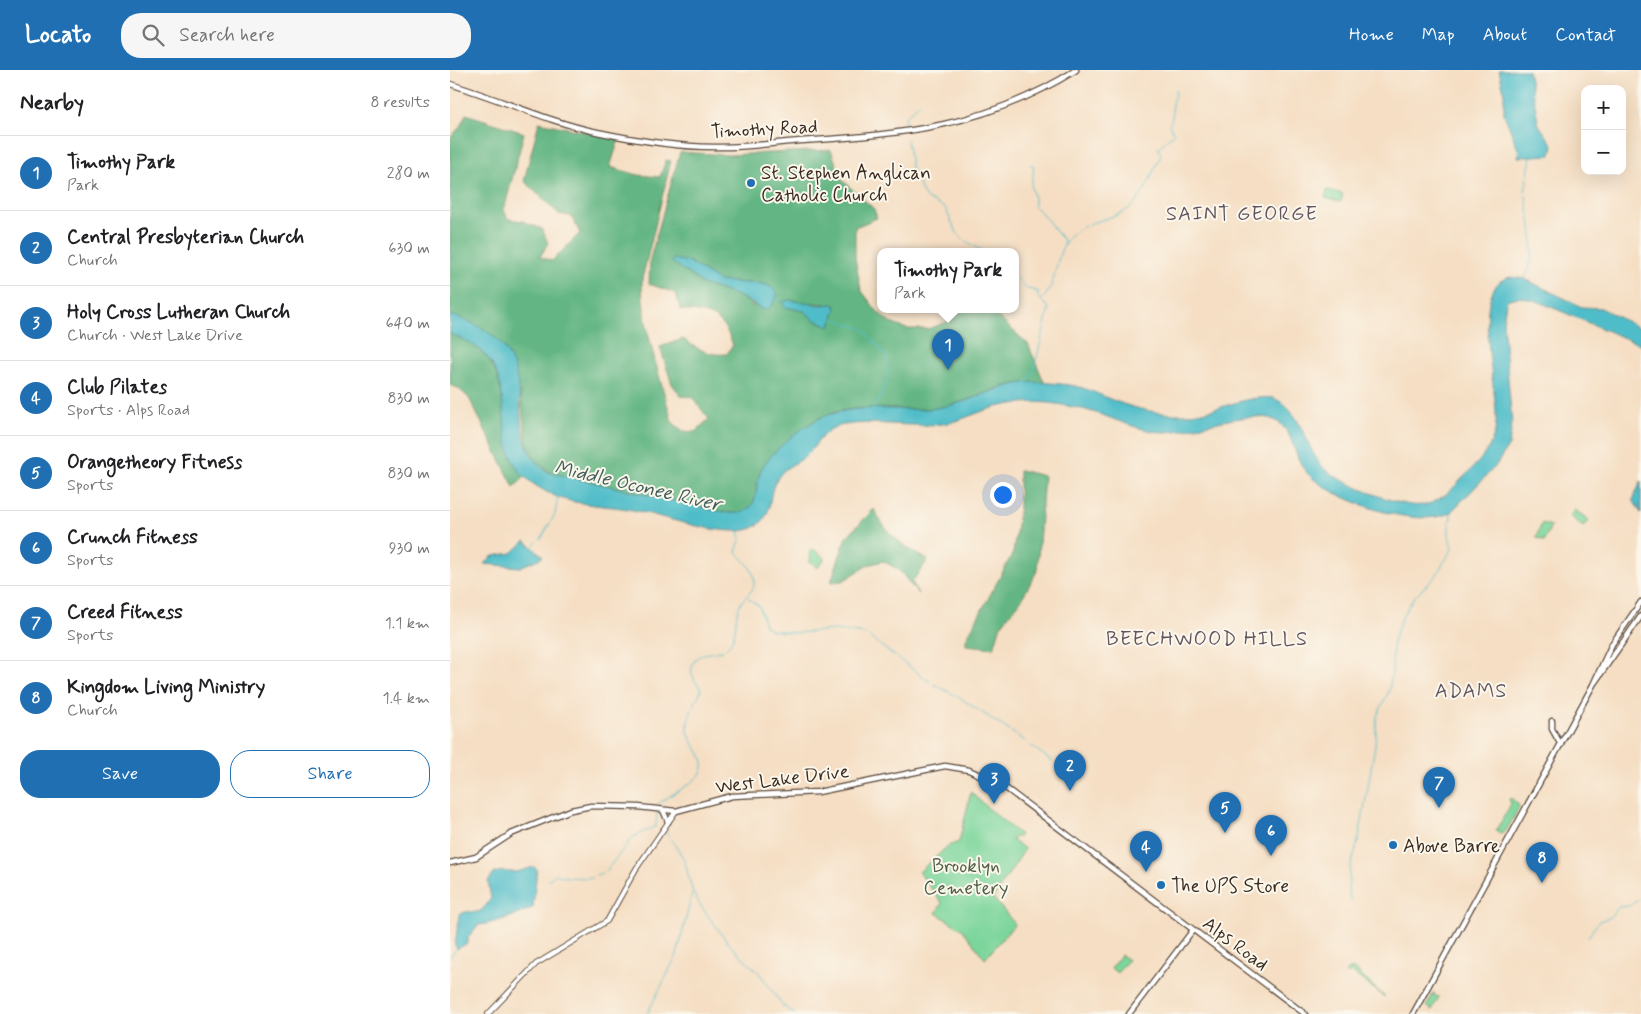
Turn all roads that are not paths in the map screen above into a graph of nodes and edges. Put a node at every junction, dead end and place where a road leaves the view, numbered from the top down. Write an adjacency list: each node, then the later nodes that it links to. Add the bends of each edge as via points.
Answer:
1 (1076, 70): 2 (main road, Timothy Road, via 1014,103 981,116 937,127 876,136 714,147 645,141 597,132)
2 (450, 84)
3 (1641, 602): 5 (main road)
4 (1641, 616): 6 (main road)
5 (1629, 618): 6 (main road); 7 (main road, via 1612,644)
6 (1636, 622): 7 (main road)
7 (1593, 685): 9 (main road)
8 (1552, 721): 9 (main road, via 1552,729)
9 (1561, 745): 19 (main road)
10 (664, 810): 11 (main road, West Lake Drive); 12 (main road); 13 (main road, West Lake Drive, via 614,805 571,810 511,834 476,857)
11 (676, 812): 12 (street); 14 (main road, West Lake Drive, via 732,796 818,792 931,768 958,767 1003,786)
12 (668, 822): 16 (street, via 636,869 607,921 536,964)
13 (450, 862)
14 (1125, 878): 15 (main road, Alps Road)
15 (1193, 930): 17 (main road); 18 (main road, Alps Road)
16 (488, 1014)
17 (1129, 1014)
18 (1305, 1014)
19 (1413, 1014)

